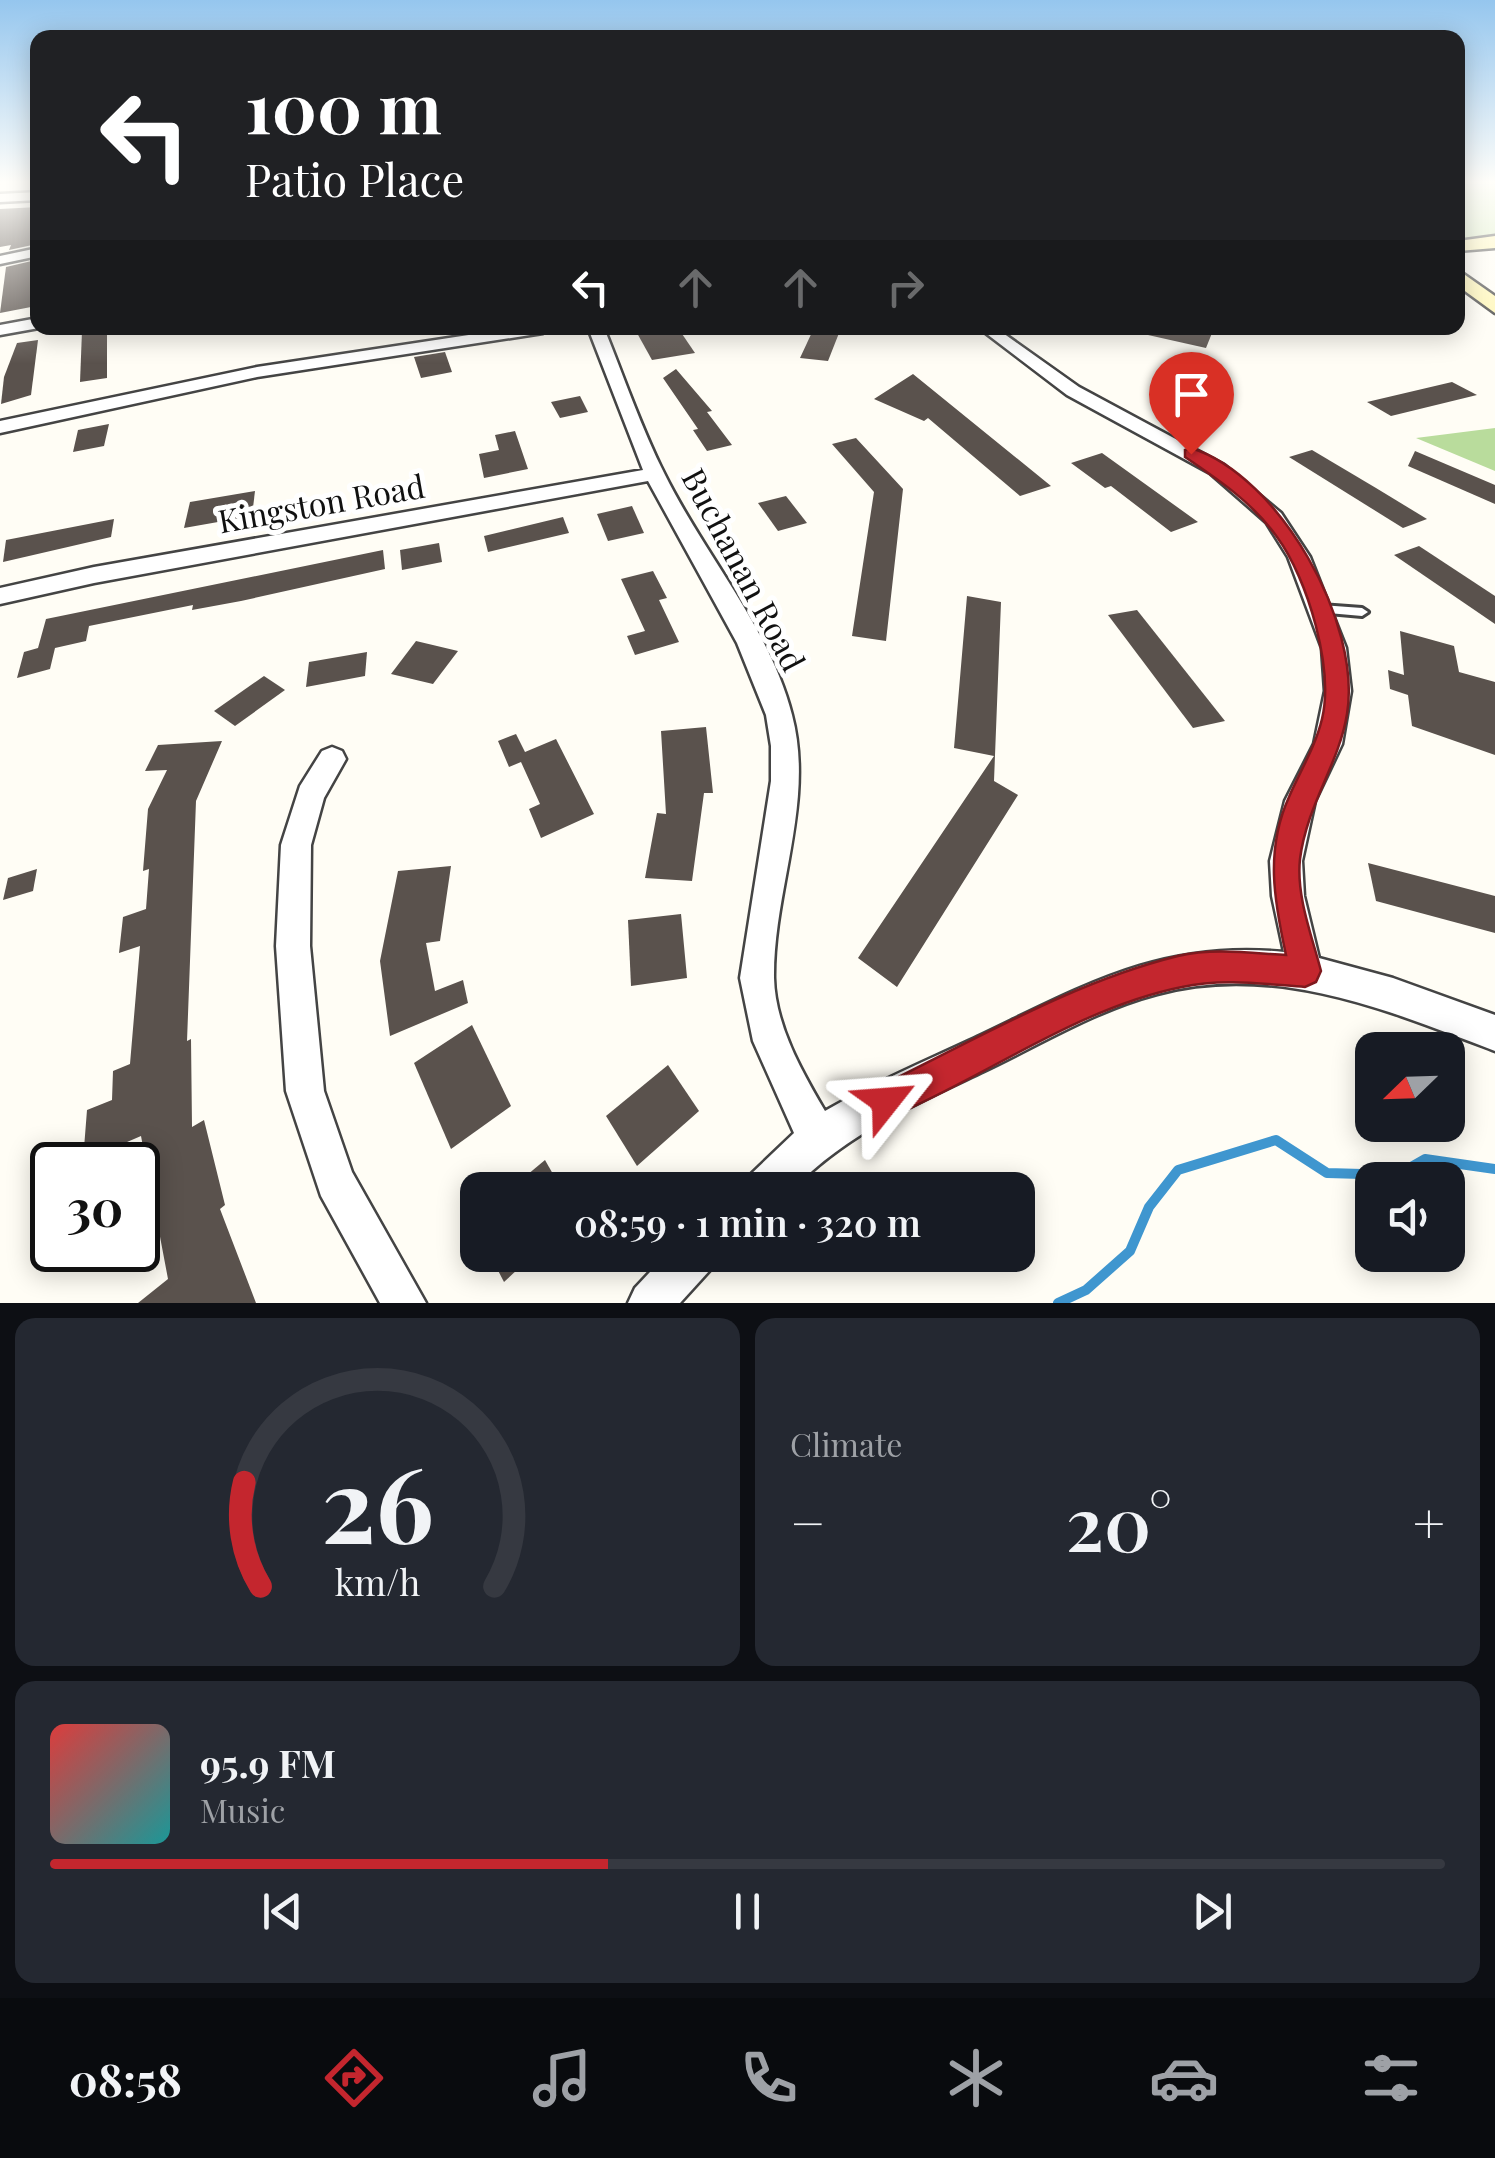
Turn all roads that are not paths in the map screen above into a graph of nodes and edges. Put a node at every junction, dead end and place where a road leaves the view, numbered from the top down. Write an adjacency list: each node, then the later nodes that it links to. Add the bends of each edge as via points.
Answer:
1 (1495, 242): 2 (street)
2 (1465, 245)
3 (30, 254): 4 (street)
4 (0, 260)
5 (1465, 282): 6 (street)
6 (1495, 307)
7 (30, 324): 8 (street)
8 (0, 330)
9 (465, 335): 12 (street)
10 (599, 335): 13 (street, Buchanan Road)
11 (996, 335): 15 (street, via 1073,390 1238,484 1287,536)
12 (0, 426)
13 (654, 474): 14 (street, Kingston Road); 20 (street, Buchanan Road, via 772,689 785,781 757,978 760,1010 787,1083)
14 (0, 596)
15 (1321, 609): 16 (lane); 18 (street, via 1337,665 1335,718 1300,801 1286,860)
16 (1362, 612)
17 (332, 759): 23 (street, via 310,795 296,845 294,946 305,1091 335,1182)
18 (1305, 971): 19 (street); 20 (street, via 1214,966 1100,998)
19 (1495, 1034)
20 (818, 1138): 21 (street)
21 (782, 1172)
22 (679, 1272): 24 (street)
23 (404, 1303)
24 (650, 1303)

